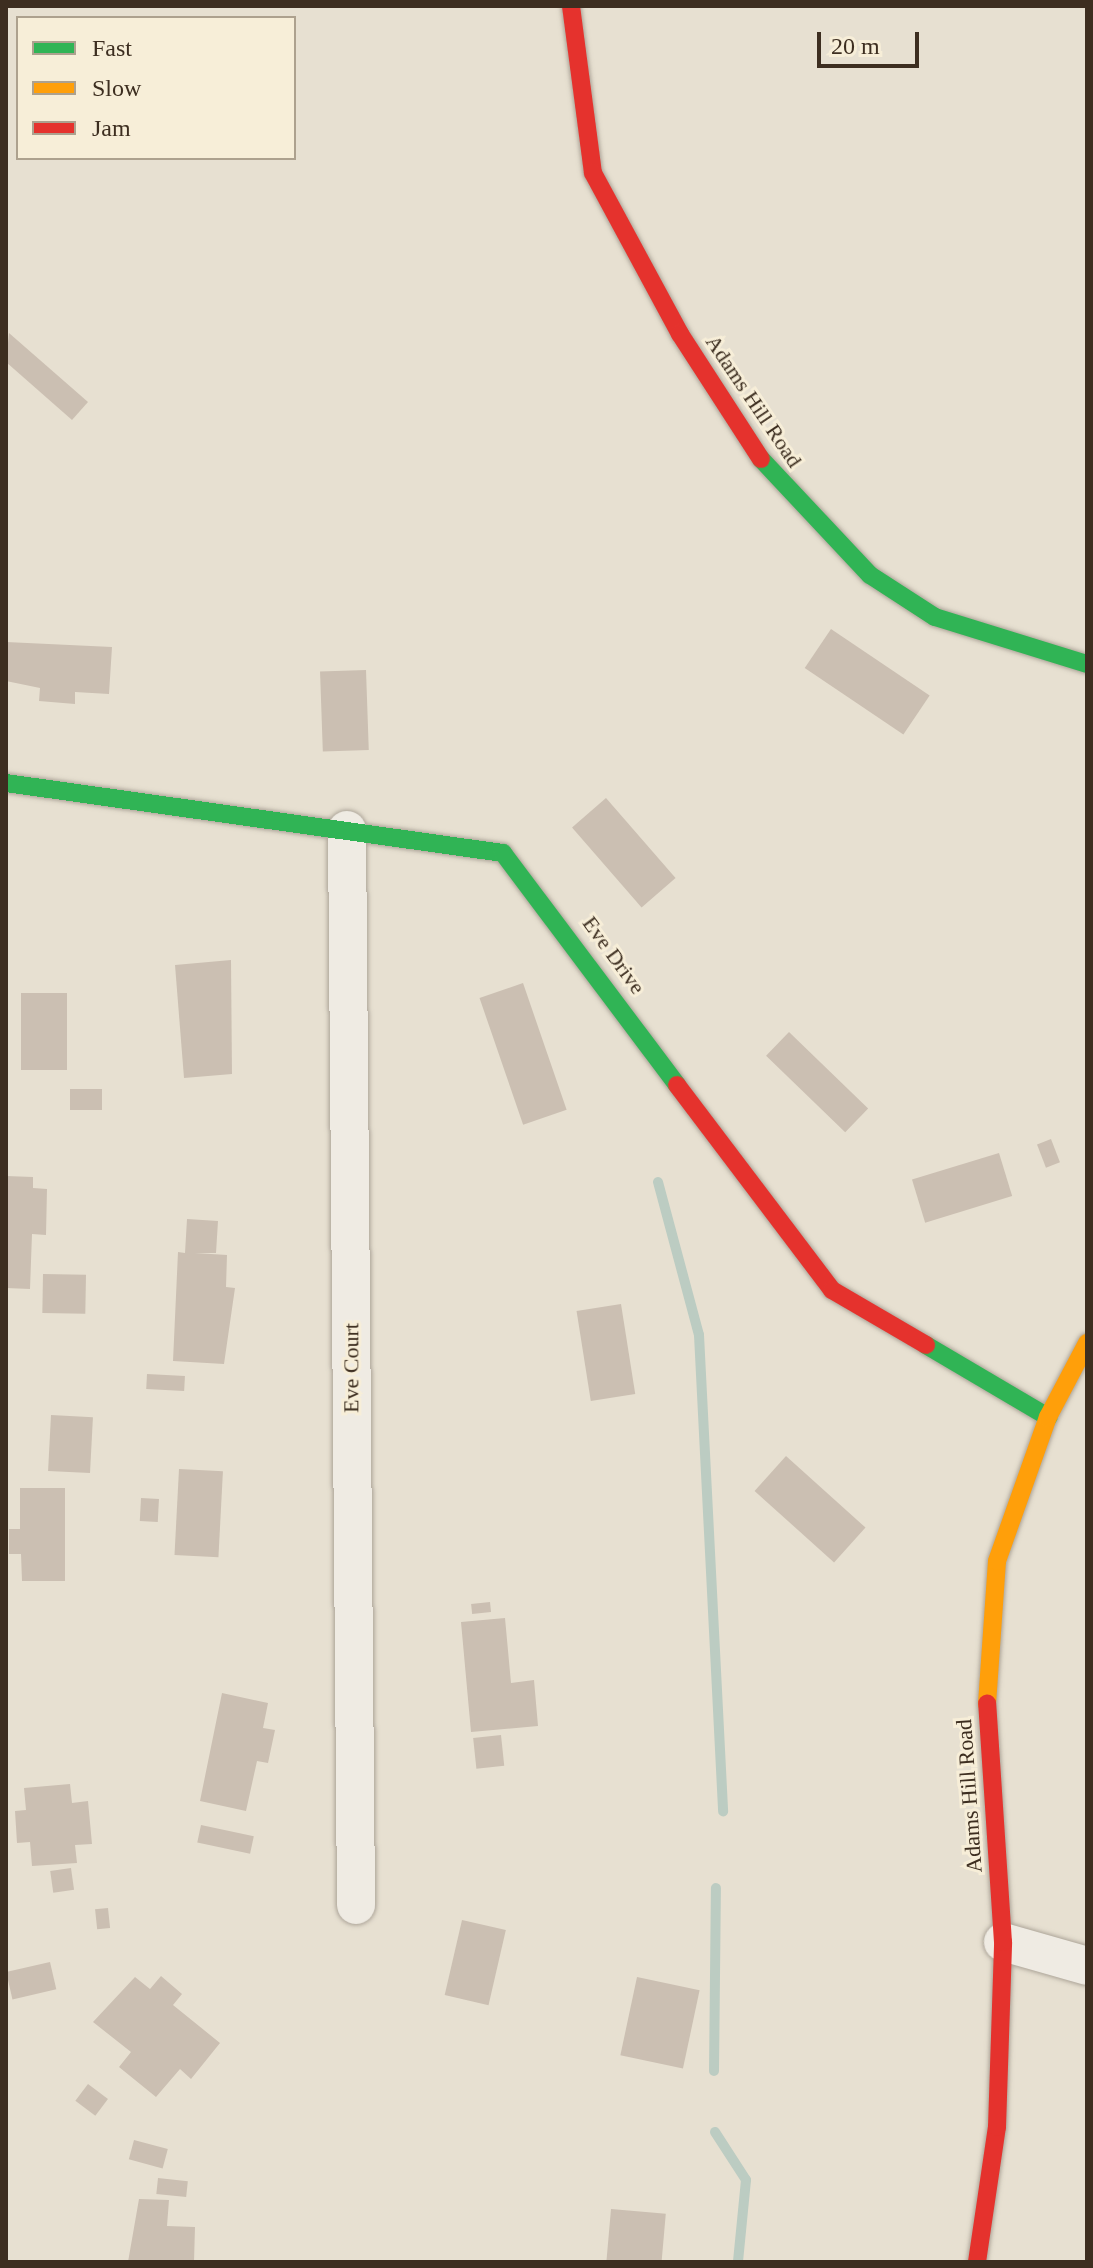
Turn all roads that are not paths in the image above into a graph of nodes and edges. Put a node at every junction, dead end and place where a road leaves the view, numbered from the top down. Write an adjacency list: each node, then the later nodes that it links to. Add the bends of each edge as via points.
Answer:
1 (571, 6): 2 (street, Adams Hill Road, via 593,173 680,334 774,479 870,575 935,617)
2 (1087, 664)
3 (6, 783): 4 (street, Eve Drive)
4 (347, 830): 6 (street, Eve Drive, via 503,853 832,1290); 7 (street, Eve Court)
5 (1087, 1343): 6 (street, Adams Hill Road)
6 (1048, 1417): 8 (street, Adams Hill Road, via 997,1561 985,1678)
7 (356, 1905)
8 (1003, 1942): 9 (street); 10 (street, Adams Hill Road, via 996,2138)
9 (1087, 1966)
10 (977, 2262)

